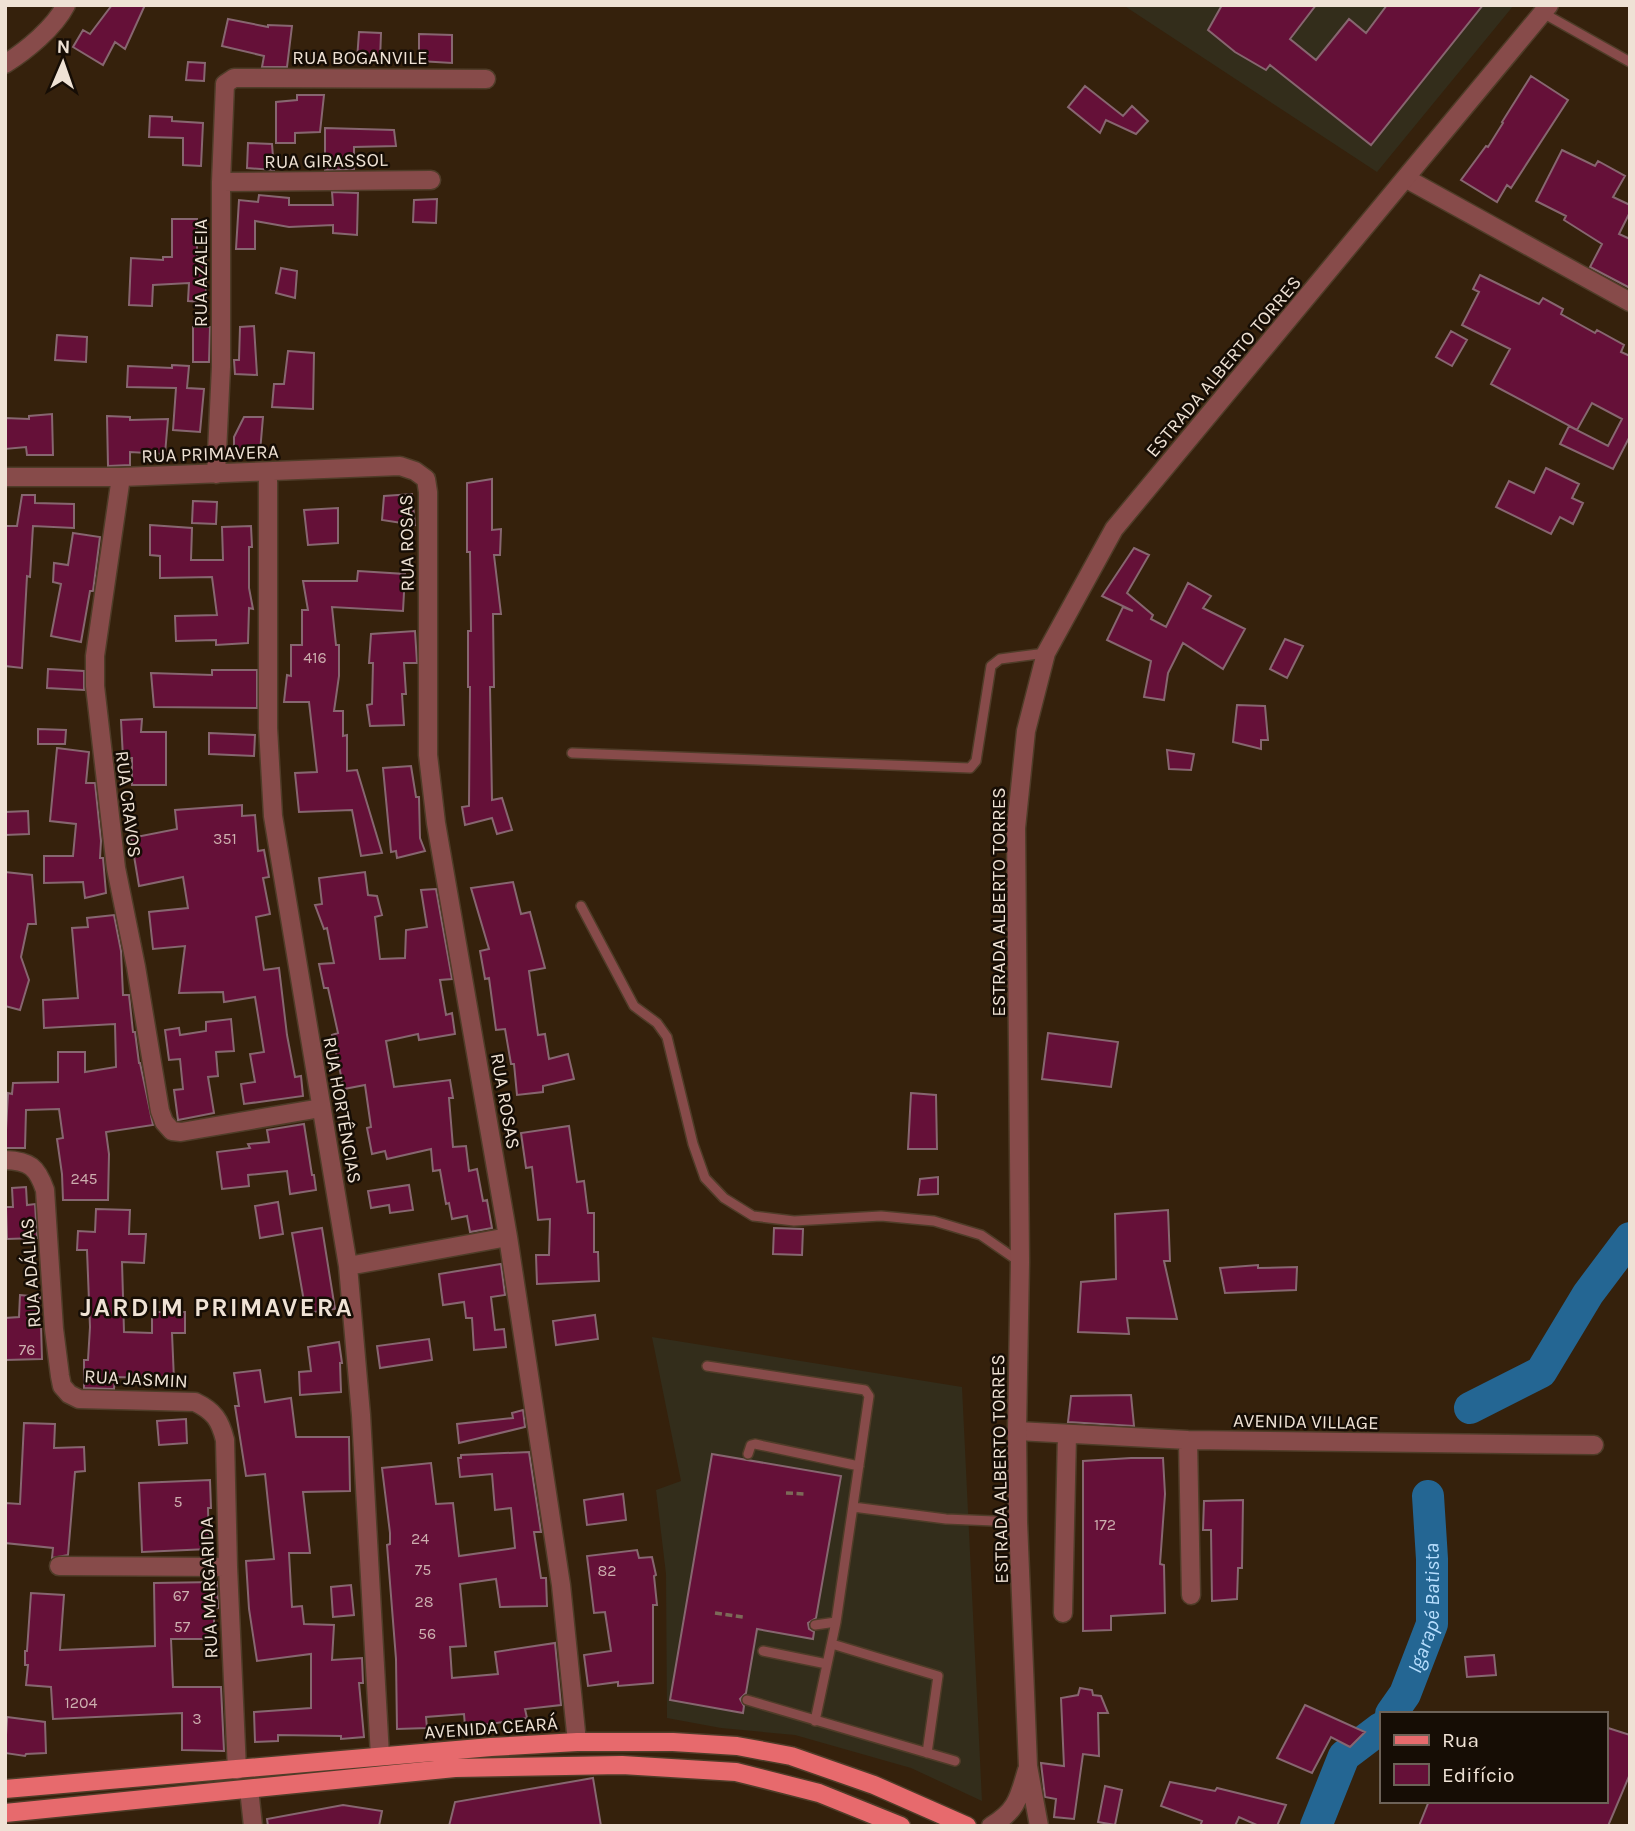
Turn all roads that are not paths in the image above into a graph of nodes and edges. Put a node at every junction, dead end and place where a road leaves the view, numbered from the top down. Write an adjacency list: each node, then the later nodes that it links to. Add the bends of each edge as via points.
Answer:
1 (66, 5): 4 (street, via 44,32)
2 (1546, 9): 3 (lane); 7 (street, ESTRADA ALBERTO TORRES)
3 (1630, 62)
4 (5, 64)
5 (234, 78): 6 (street, RUA BOGANVILE); 9 (street, RUA AZALEIA, via 224,91)
6 (486, 79)
7 (1407, 179): 10 (street); 16 (street, ESTRADA ALBERTO TORRES, via 1114,529)
8 (431, 180): 9 (street, RUA GIRASSOL)
9 (221, 182): 13 (street, RUA AZALEIA)
10 (1630, 302)
11 (415, 471): 12 (street, RUA PRIMAVERA, via 400,466); 21 (street, RUA ROSAS, via 426,479 428,492 430,769 436,823)
12 (268, 473): 13 (street, RUA PRIMAVERA); 19 (street, RUA HORTÊNCIAS, via 268,728 273,816)
13 (216, 474): 15 (street, RUA PRIMAVERA)
14 (5, 477): 15 (street, RUA PRIMAVERA)
15 (121, 477): 19 (street, RUA CRAVOS, via 95,656 97,719 116,867 160,1111 172,1131 181,1132)
16 (1046, 653): 17 (lane, via 1000,659 991,666 976,761 970,768); 22 (street, ESTRADA ALBERTO TORRES, via 1026,731 1016,828)
17 (572, 752)
18 (581, 906): 22 (lane, via 634,1006 667,1037 693,1144 705,1178 724,1199 753,1216 794,1221 881,1216 934,1221 981,1235)
19 (321, 1108): 23 (street, RUA HORTÊNCIAS)
20 (5, 1160): 25 (street, RUA ADÁLIAS, via 28,1163 39,1173 46,1190)
21 (508, 1237): 23 (street); 46 (street, RUA ROSAS, via 561,1585)
22 (1020, 1262): 27 (street, ESTRADA ALBERTO TORRES)
23 (348, 1266): 48 (street, RUA HORTÊNCIAS)
24 (707, 1366): 32 (lane, via 866,1390 869,1396)
25 (62, 1386): 26 (street, RUA JASMIN, via 79,1399 195,1402)
26 (211, 1409): 36 (street, RUA MARGARIDA, via 225,1440)
27 (1017, 1431): 28 (street, AVENIDA VILLAGE); 34 (street, ESTRADA ALBERTO TORRES)
28 (1067, 1435): 29 (street, AVENIDA VILLAGE); 38 (street)
29 (1188, 1440): 30 (street, AVENIDA VILLAGE); 37 (street)
30 (1594, 1445)
31 (748, 1454): 32 (lane, via 755,1444)
32 (859, 1466): 33 (lane)
33 (853, 1507): 34 (lane, via 946,1519); 39 (lane)
34 (1018, 1522): 50 (street, ESTRADA ALBERTO TORRES)
35 (59, 1566): 36 (street)
36 (228, 1567): 51 (street, RUA MARGARIDA)
37 (1191, 1595)
38 (1063, 1613)
39 (836, 1622): 40 (lane); 41 (lane)
40 (815, 1625)
41 (832, 1644): 43 (lane); 47 (lane, via 938,1676)
42 (763, 1651): 43 (lane)
43 (827, 1664): 45 (lane)
44 (747, 1700): 45 (lane)
45 (815, 1721): 47 (lane)
46 (577, 1742): 48 (main road, AVENIDA CEARÁ); 58 (main road, AVENIDA CEARÁ, via 737,1746 791,1756 874,1785)
47 (927, 1753): 49 (lane)
48 (380, 1756): 51 (main road, AVENIDA CEARÁ)
49 (955, 1761)
50 (1027, 1766): 59 (street, ESTRADA ALBERTO TORRES, via 1018,1800 1010,1813); 60 (street, ESTRADA ALBERTO TORRES)
51 (237, 1770): 52 (main road, AVENIDA CEARÁ)
52 (5, 1789)
53 (249, 1789): 54 (main road, AVENIDA CEARÁ); 55 (main road, AVENIDA CEARÁ, via 455,1768 622,1765 736,1772 819,1793); 56 (street)
54 (5, 1813)
55 (878, 1821): 57 (main road, AVENIDA CEARÁ)
56 (253, 1826)
57 (901, 1826)
58 (967, 1826)
59 (991, 1826)
60 (1039, 1826)

